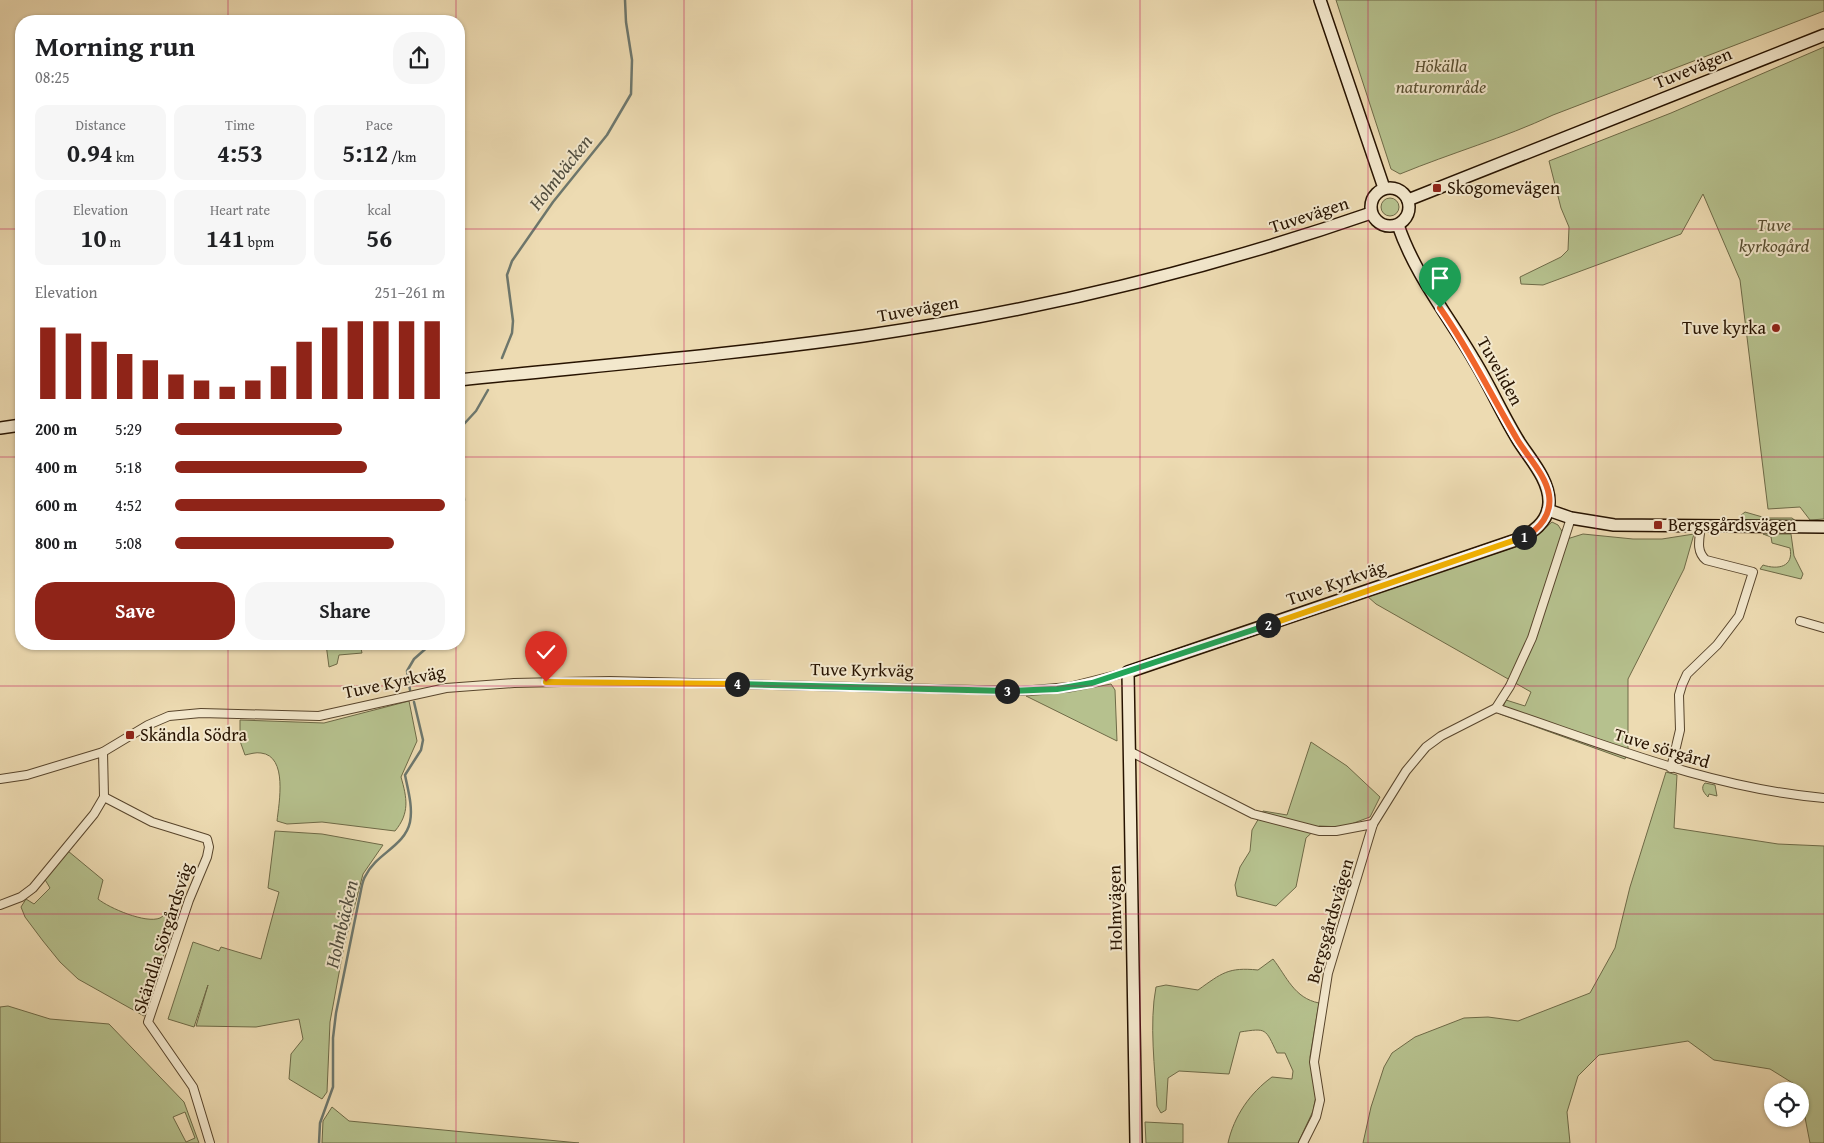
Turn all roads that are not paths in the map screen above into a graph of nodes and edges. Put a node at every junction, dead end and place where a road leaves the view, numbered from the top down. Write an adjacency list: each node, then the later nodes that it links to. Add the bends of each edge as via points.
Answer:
1 (1320, 0): 3 (street)
2 (1824, 35): 4 (street, Tuvevägen)
3 (1384, 188): 4 (street, via 1398,189); 5 (street, Tuvevägen, via 1372,198)
4 (1408, 200): 6 (street, via 1408,214)
5 (1371, 213): 6 (street, Tuvevägen, via 1382,225); 7 (street, Tuvevägen, via 1296,239 1184,270 1070,299 993,314 814,342)
6 (1398, 225): 10 (street, Tuveliden, via 1422,278 1475,360 1546,484)
7 (465, 379)
8 (15, 426): 9 (street)
9 (0, 428)
10 (1548, 510): 11 (street); 16 (street, Tuve Kyrkväg, via 1537,529 1516,540)
11 (1571, 518): 12 (street, via 1614,525); 17 (street, via 1532,638)
12 (1700, 525): 13 (street); 20 (street, via 1699,550 1703,557 1753,572 1739,616 1717,645 1687,674 1682,684 1680,730)
13 (1824, 527)
14 (1800, 621): 15 (street)
15 (1824, 628)
16 (1128, 672): 18 (street, Tuve Kyrkväg, via 1069,687 1021,691 610,682 462,686 431,689 319,716 177,714 148,725); 19 (street, Holmvägen)
17 (1496, 708): 20 (street, Tuve sörgård); 24 (street, Bergsgårdsvägen, via 1426,747 1406,770)
18 (104, 752): 21 (street, Tuve Kyrkväg, via 32,774); 22 (street)
19 (1130, 752): 24 (street, Bergsgårdsvägen, via 1253,814 1319,831); 27 (street, Holmvägen)
20 (1671, 768): 23 (street, Tuve sörgård, via 1788,795)
21 (0, 779)
22 (104, 797): 25 (street, via 33,887 21,897); 26 (street, Skändla Sörgårdsväg, via 152,822 207,838 207,856 148,1022 193,1087)
23 (1824, 798)
24 (1374, 824): 28 (street, Bergsgårdsvägen, via 1328,973 1314,1062 1320,1100 1316,1117)
25 (0, 905)
26 (210, 1143)
27 (1136, 1143)
28 (1303, 1143)

